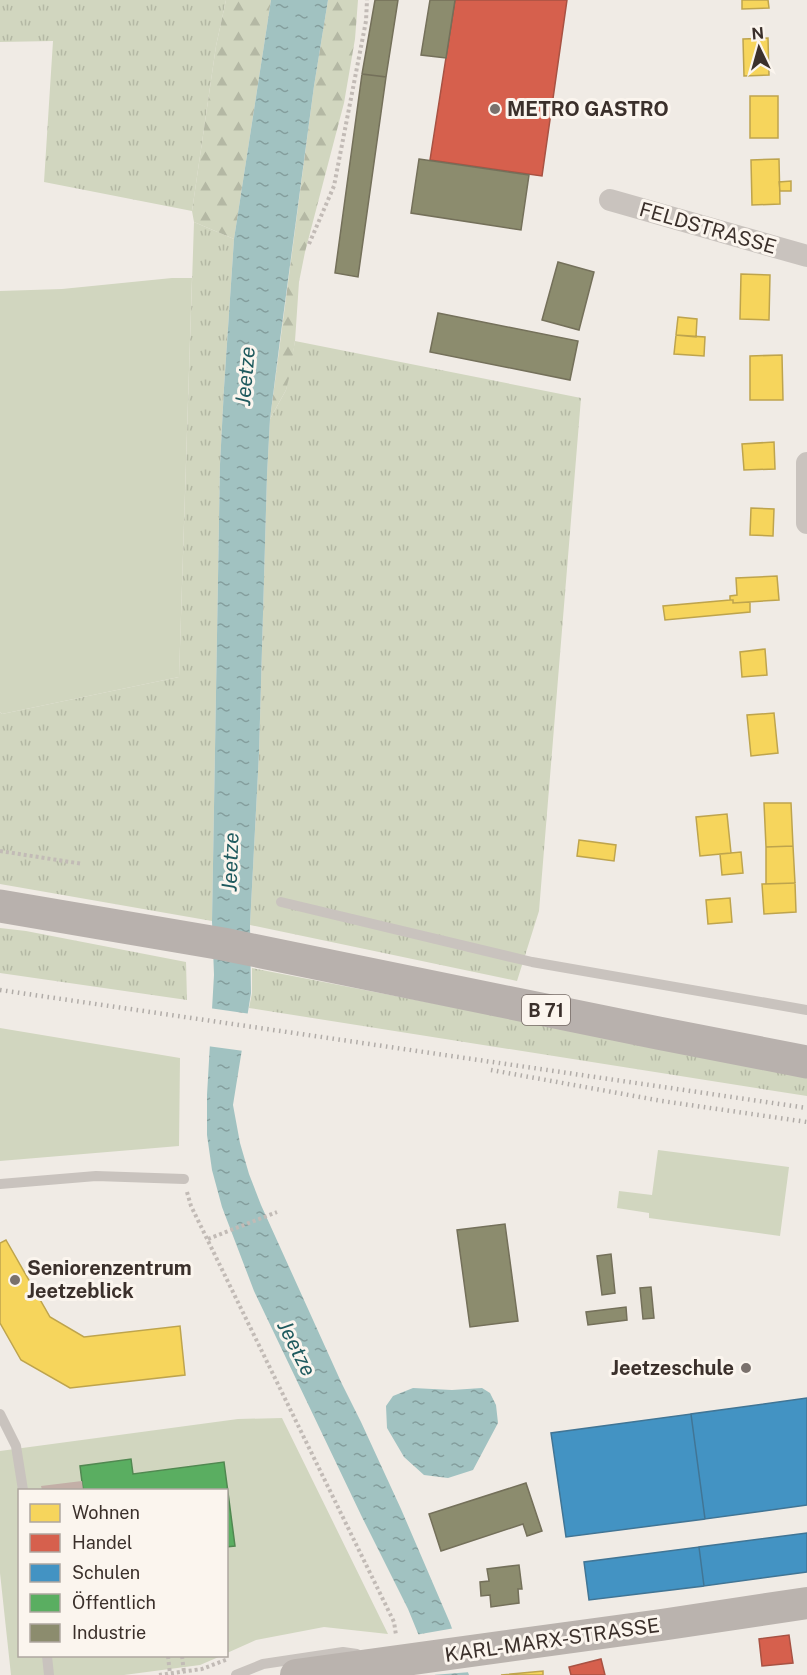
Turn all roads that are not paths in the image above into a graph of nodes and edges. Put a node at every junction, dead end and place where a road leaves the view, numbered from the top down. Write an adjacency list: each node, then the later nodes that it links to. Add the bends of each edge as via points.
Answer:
1 (610, 200): 2 (street, FELDSTRASSE)
2 (807, 256)
3 (807, 463): 4 (street)
4 (807, 523)
5 (281, 902): 7 (lane, via 532,962)
6 (0, 906): 8 (main road, B 71, via 285,956)
7 (807, 1010)
8 (807, 1062)
9 (184, 1179): 10 (lane, via 96,1176)
10 (0, 1184)
11 (0, 1414): 12 (lane, via 16,1446)
12 (23, 1489)
13 (807, 1603): 14 (main road, KARL-MARX-STRASSE, via 475,1650)
14 (406, 1653): 17 (lane, via 343,1652 262,1664); 18 (main road, KARL-MARX-STRASSE)
15 (46, 1657): 16 (lane)
16 (49, 1675)
17 (236, 1675)
18 (296, 1675)

